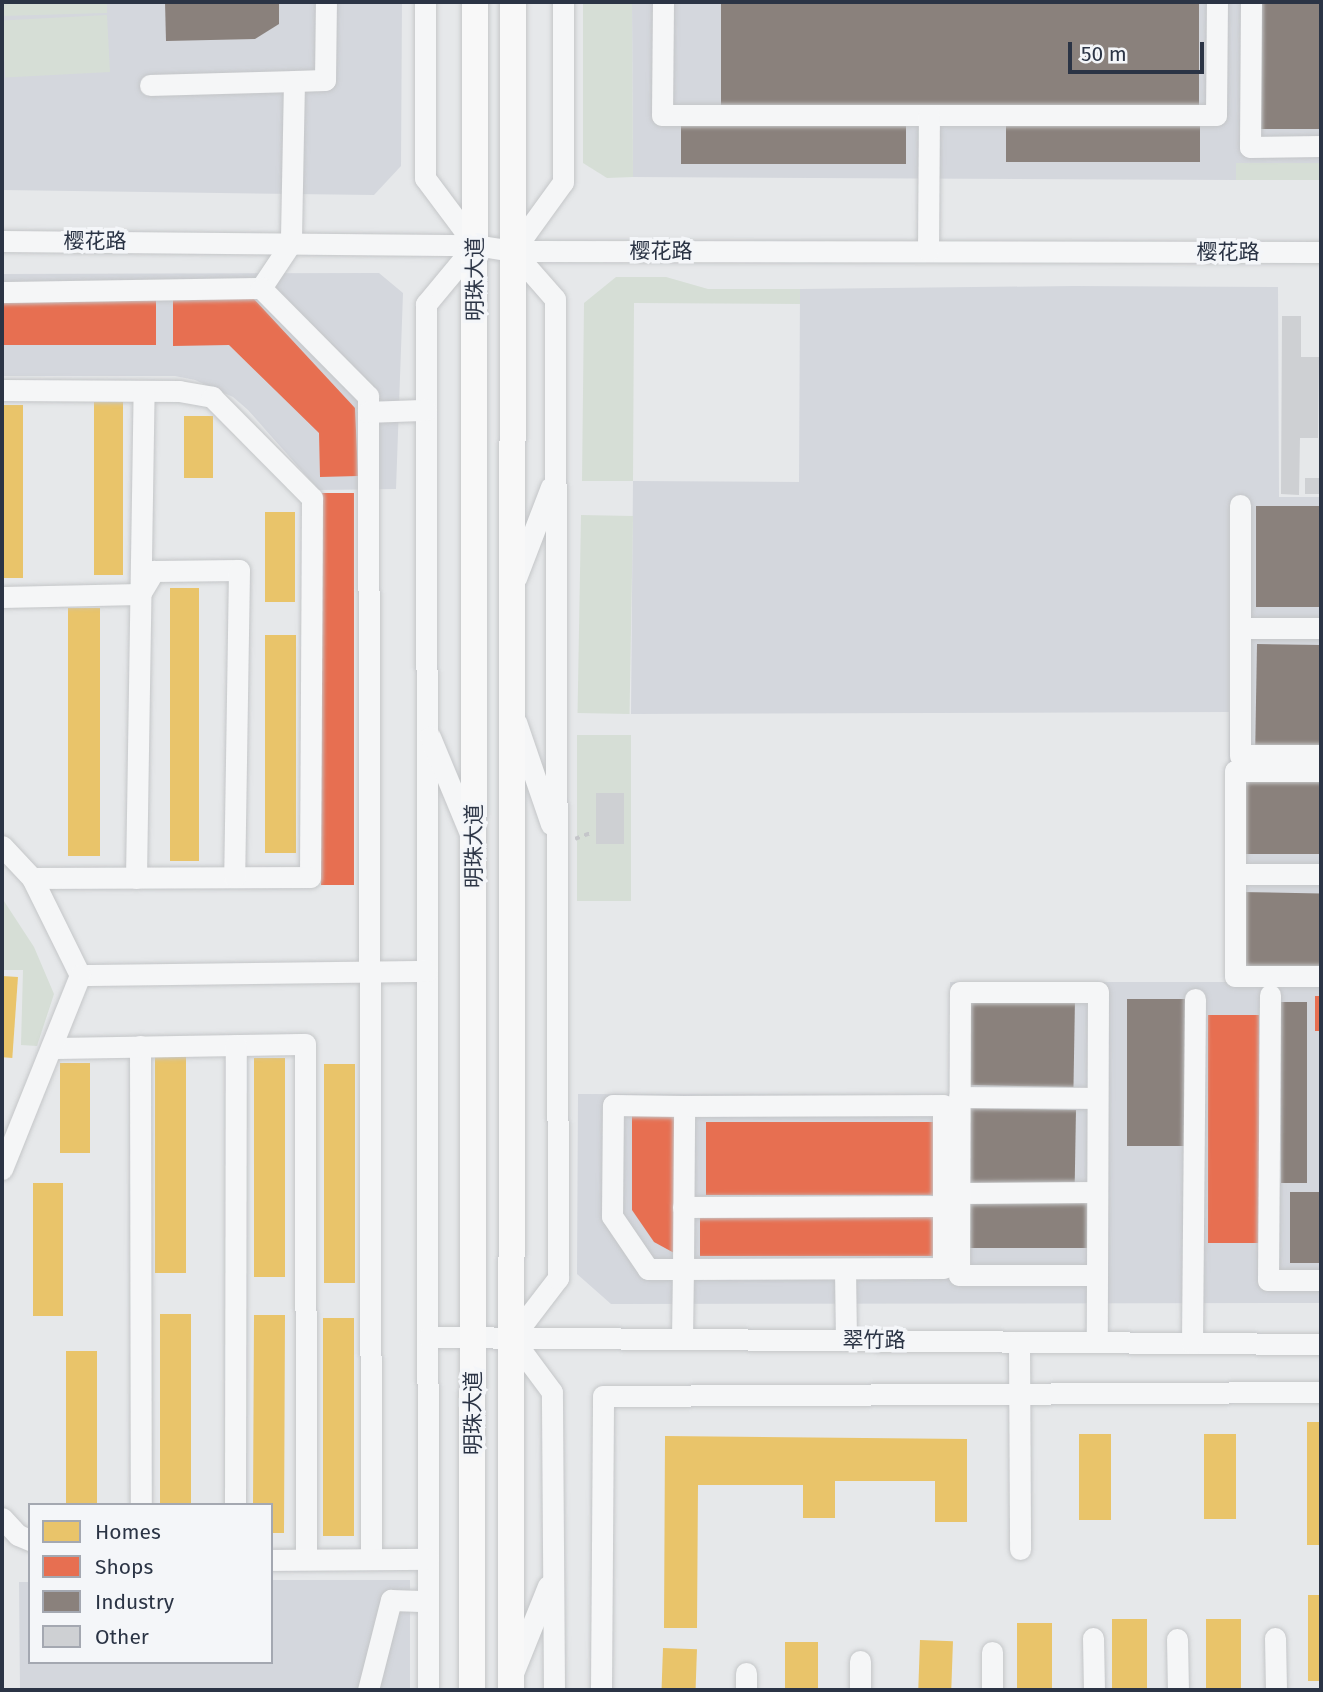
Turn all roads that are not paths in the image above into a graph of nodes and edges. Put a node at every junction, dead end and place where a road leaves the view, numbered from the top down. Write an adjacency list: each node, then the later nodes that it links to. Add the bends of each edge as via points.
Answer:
1 (326, 2): 9 (street, via 325,80)
2 (425, 2): 15 (street, via 425,178)
3 (563, 2): 16 (street, via 563,182)
4 (663, 2): 11 (street, via 663,115)
5 (1217, 2): 11 (street, via 1216,116)
6 (1251, 2): 12 (street, via 1250,147)
7 (475, 10): 8 (main road, via 488,36 500,37); 15 (main road, 明珠大道)
8 (513, 11): 16 (main road, 明珠大道)
9 (294, 81): 10 (street); 14 (street)
10 (150, 85)
11 (929, 115): 17 (street)
12 (1321, 146)
13 (2, 240): 14 (street, 樱花路)
14 (292, 243): 15 (street, 樱花路); 19 (street)
15 (475, 244): 16 (street, 樱花路); 23 (street, via 426,304); 25 (main road, 明珠大道)
16 (513, 251): 17 (street, 樱花路); 26 (main road, 明珠大道); 27 (street, via 555,299)
17 (928, 251): 18 (street, 樱花路)
18 (1321, 252)
19 (261, 288): 20 (street); 24 (street, via 368,396)
20 (2, 292)
21 (2, 390): 22 (street)
22 (144, 391): 30 (street); 43 (street, via 212,397 312,498 310,877)
23 (426, 410): 24 (street); 35 (street)
24 (368, 412): 46 (street)
25 (475, 438): 26 (main road, via 487,417 503,416); 39 (main road, 明珠大道)
26 (513, 439): 29 (main road, 明珠大道)
27 (555, 475): 29 (street); 38 (street)
28 (1240, 505): 32 (street)
29 (513, 587): 34 (main road, 明珠大道)
30 (140, 594): 31 (street); 43 (street, via 154,571 239,570); 45 (street)
31 (2, 597)
32 (1240, 628): 33 (street); 36 (street, via 1240,755)
33 (1321, 628)
34 (513, 713): 38 (street); 59 (main road, 明珠大道)
35 (426, 728): 39 (street); 47 (street)
36 (1321, 755)
37 (1321, 771): 41 (street, via 1236,771)
38 (557, 839): 70 (street, via 558,1278)
39 (474, 842): 58 (main road, 明珠大道)
40 (2, 846): 44 (street)
41 (1235, 874): 42 (street); 49 (street, via 1235,976)
42 (1321, 874)
43 (234, 877): 45 (street)
44 (32, 878): 45 (street); 48 (street)
45 (136, 878)
46 (372, 971): 47 (street); 48 (street); 85 (street)
47 (427, 971): 68 (street)
48 (80, 975): 54 (street)
49 (1321, 976)
50 (1270, 995): 67 (street, via 1268,1280)
51 (1195, 999): 75 (street)
52 (236, 1045): 53 (street); 80 (street); 84 (street, via 305,1044)
53 (140, 1046): 54 (street); 79 (street)
54 (51, 1048): 60 (street)
55 (959, 1097): 56 (street); 56 (street, via 960,992 1098,992); 62 (street)
56 (1097, 1098): 61 (street)
57 (684, 1106): 62 (street, via 943,1105); 63 (street); 64 (street, via 613,1105 612,1216 648,1269)
58 (474, 1125): 59 (main road, via 483,1151 500,1152); 69 (main road, 明珠大道)
59 (512, 1125): 70 (main road, 明珠大道)
60 (2, 1169)
61 (1097, 1192): 62 (street); 66 (street)
62 (951, 1199): 63 (street); 65 (street, via 943,1268); 66 (street, via 959,1275)
63 (683, 1207): 64 (street)
64 (682, 1269): 65 (street); 71 (street)
65 (845, 1269): 72 (street)
66 (1097, 1275): 74 (street)
67 (1321, 1280)
68 (428, 1337): 69 (street, 翠竹路); 86 (street)
69 (473, 1337): 70 (street, 翠竹路); 98 (main road, 明珠大道)
70 (512, 1338): 71 (street, 翠竹路); 88 (street, via 552,1392); 95 (main road, 明珠大道)
71 (682, 1339): 72 (street, 翠竹路)
72 (846, 1340): 73 (street, 翠竹路)
73 (1019, 1342): 74 (street, 翠竹路); 78 (street)
74 (1097, 1342): 75 (street, 翠竹路)
75 (1192, 1343): 76 (street, 翠竹路)
76 (1321, 1344)
77 (1321, 1392): 78 (street)
78 (1018, 1394): 83 (street); 100 (street, via 603,1396)
79 (141, 1503)
80 (235, 1503)
81 (2, 1518): 82 (street)
82 (28, 1539)
83 (1020, 1549)
84 (306, 1559): 85 (street); 87 (street)
85 (371, 1559): 86 (street)
86 (428, 1559): 89 (street)
87 (273, 1560)
88 (553, 1574): 95 (street); 99 (street)
89 (428, 1601): 96 (street, via 391,1600); 97 (street)
90 (1093, 1638): 103 (street)
91 (1275, 1638): 105 (street)
92 (1177, 1639): 104 (street)
93 (992, 1652): 102 (street)
94 (860, 1661): 101 (street)
95 (511, 1684)
96 (368, 1690)
97 (428, 1690)
98 (472, 1690)
99 (554, 1690)
100 (601, 1690)
101 (860, 1690)
102 (992, 1690)
103 (1094, 1690)
104 (1178, 1690)
105 (1276, 1690)

